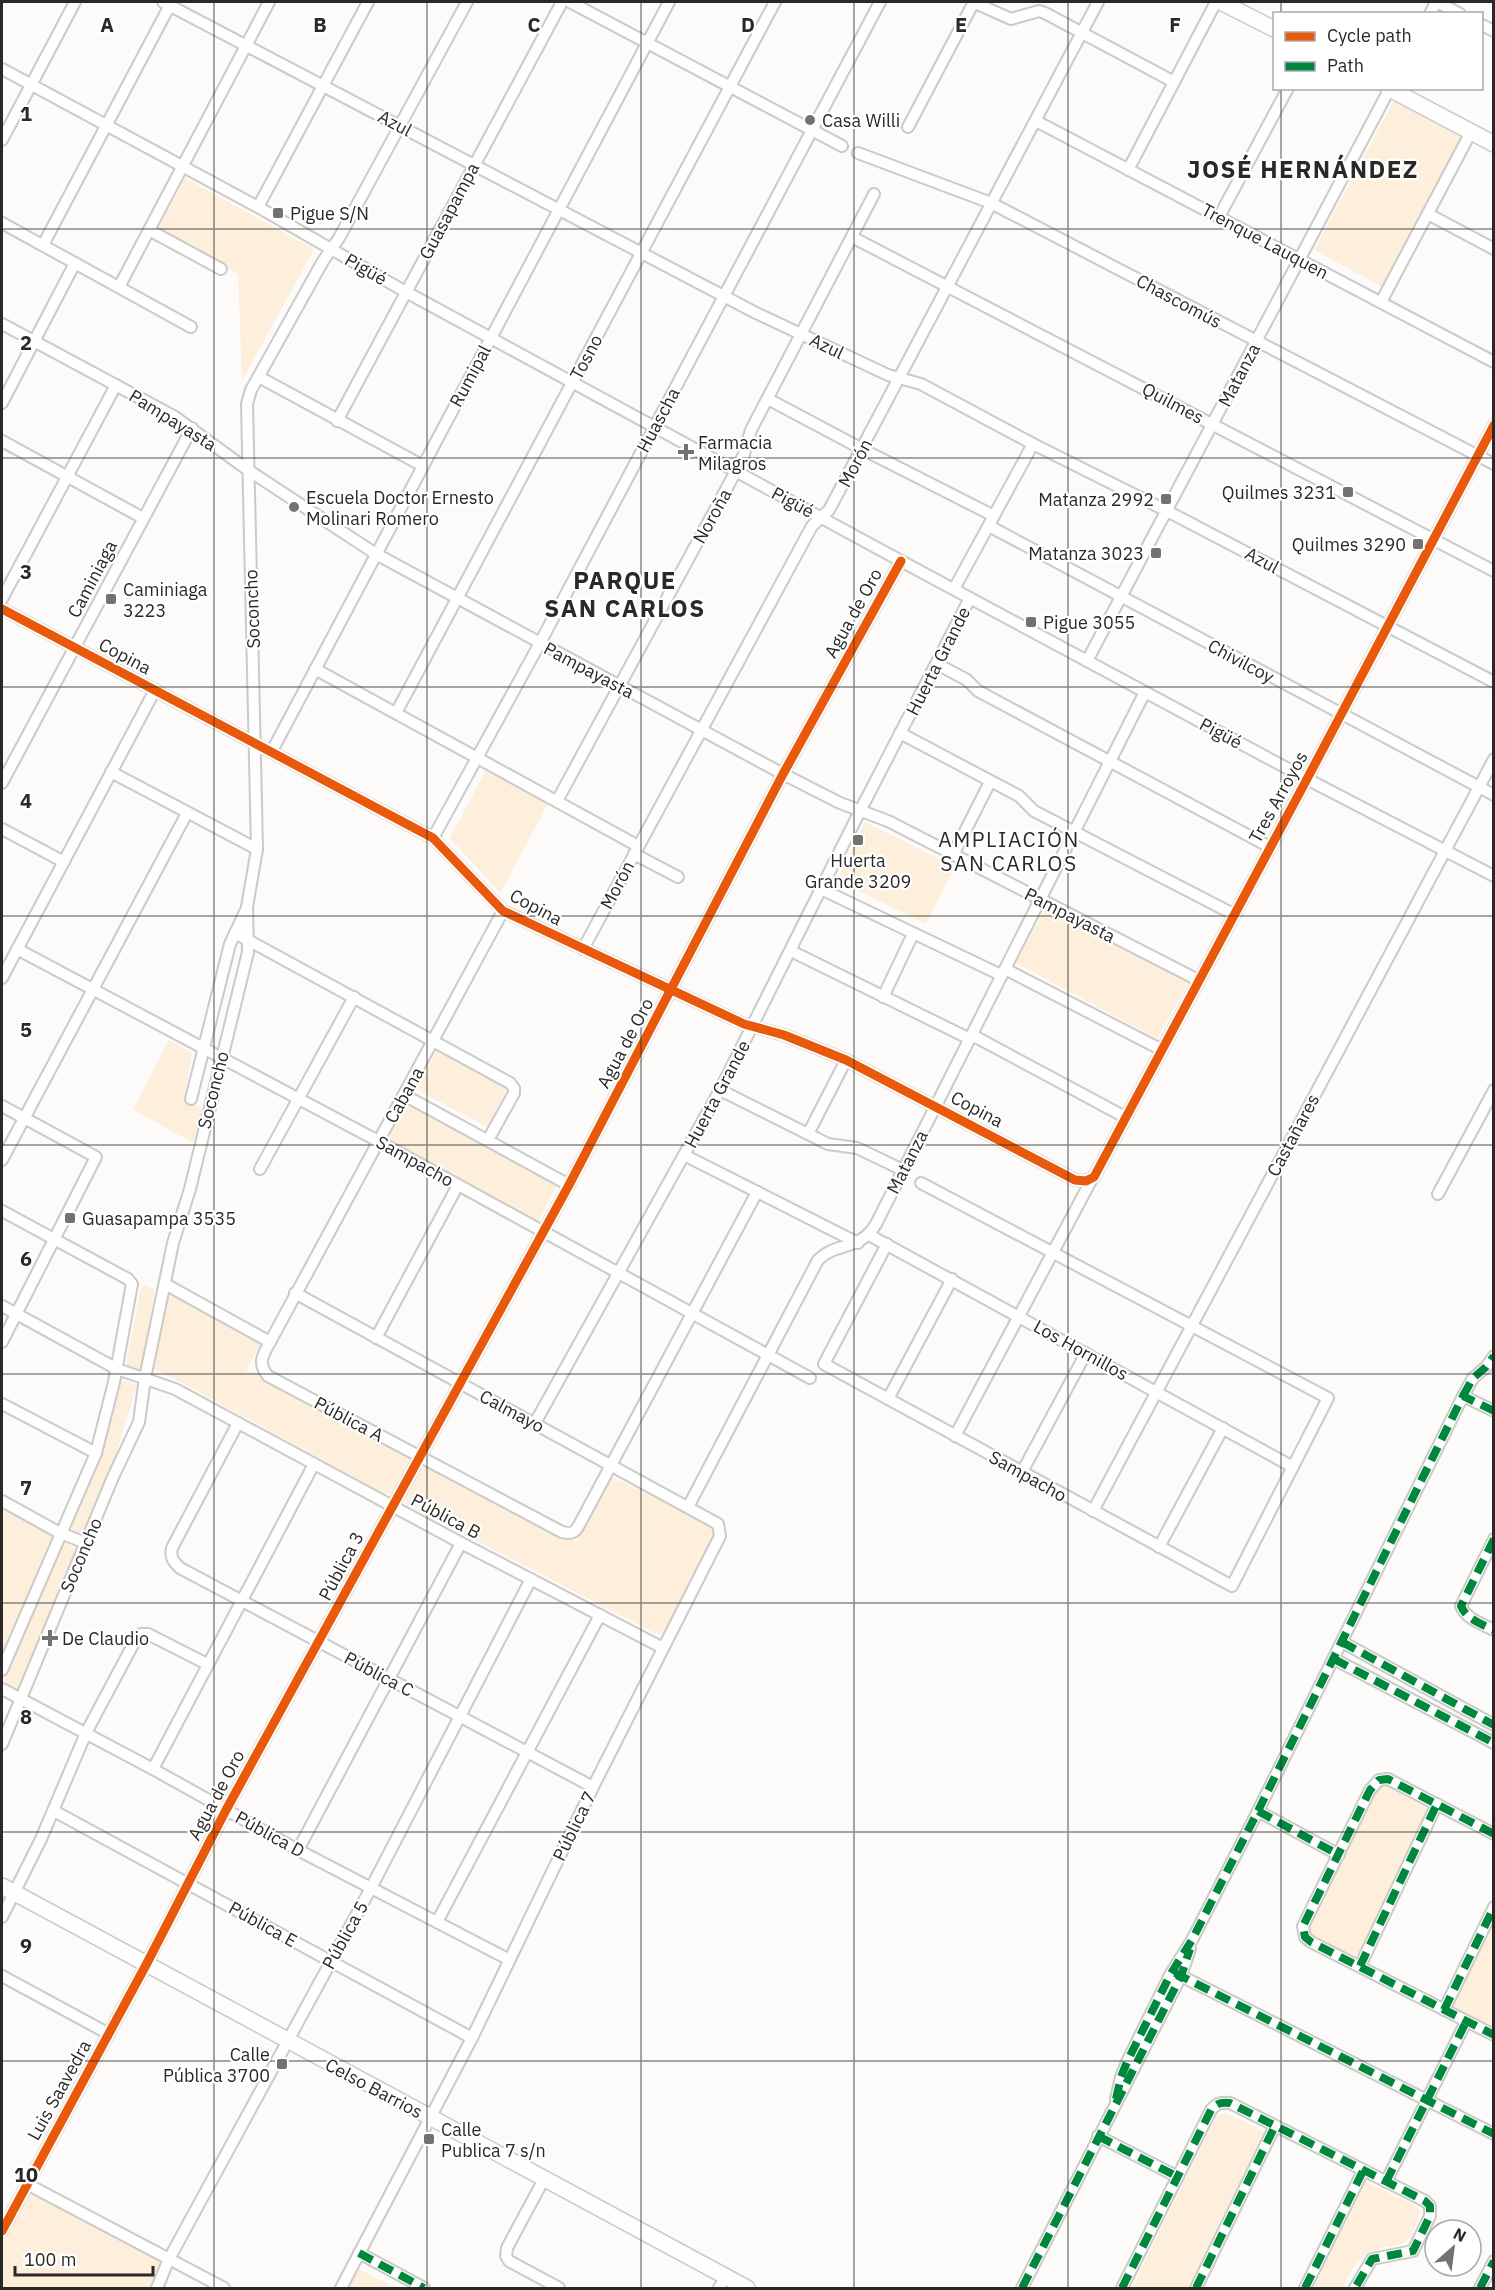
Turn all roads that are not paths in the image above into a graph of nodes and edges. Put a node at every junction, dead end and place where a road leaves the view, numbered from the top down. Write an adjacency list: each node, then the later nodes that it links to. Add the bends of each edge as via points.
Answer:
1 (75, 2): 22 (street)
2 (269, 2): 19 (street)
3 (368, 2): 23 (street)
4 (467, 2): 30 (street)
5 (562, 2): 38 (street, Guasapampa)
6 (570, 2): 18 (street)
7 (669, 2): 18 (street, Rumipal)
8 (775, 2): 24 (street, Tosno)
9 (880, 2): 32 (street, Huascha)
10 (974, 2): 17 (street, via 1011,19 1039,11); 31 (street)
11 (1098, 2): 17 (street, Morón)
12 (1218, 2): 16 (main road); 21 (street)
13 (1437, 2): 15 (street)
14 (166, 3): 19 (street, Azul); 29 (street)
15 (1456, 12)
16 (1273, 28)
17 (1082, 32): 21 (street); 28 (street, Morón)
18 (647, 42): 24 (street); 44 (street, Rumipal)
19 (246, 45): 23 (street, Azul); 39 (street)
20 (2, 69): 22 (street, Pigüé)
21 (1174, 82): 40 (street)
22 (31, 85): 29 (street, Pigüé); 34 (street)
23 (324, 86): 30 (street, Azul); 43 (street)
24 (730, 86): 32 (street); 53 (street, Tosno)
25 (1286, 90): 46 (street)
26 (1389, 90): 54 (street, Matanza)
27 (1392, 90): 33 (main road)
28 (1036, 121): 40 (street, Trenque Lauquen); 42 (street, Morón)
29 (107, 126): 39 (street, Pigüé); 50 (street)
30 (401, 126): 38 (street, Azul); 51 (street)
31 (908, 127)
32 (812, 130): 36 (street); 60 (street, Huascha)
33 (1472, 132): 35 (main road); 45 (street)
34 (2, 140)
35 (1494, 144)
36 (842, 146)
37 (858, 153): 42 (street, Chascomús)
38 (474, 165): 44 (street, Azul); 59 (street, Guasapampa)
39 (182, 166): 43 (street, Pigüé); 48 (street)
40 (1128, 170): 46 (street, Trenque Lauquen)
41 (874, 194): 49 (street, Noroña)
42 (992, 203): 57 (street, Morón); 67 (street, Chascomús)
43 (258, 207): 51 (street, Pigüé)
44 (559, 209): 53 (street, Azul); 65 (street, Rumipal)
45 (1428, 214): 52 (street); 61 (street)
46 (1219, 217): 54 (street, Trenque Lauquen)
47 (2, 222): 50 (street)
48 (149, 230): 56 (street); 58 (street)
49 (852, 237): 57 (street, Quilmes); 64 (street, Noroña)
50 (43, 245): 55 (street)
51 (332, 249): 59 (street, Pigüé); 69 (street)
52 (1494, 249)
53 (641, 253): 60 (street, Azul); 71 (street, Tosno)
54 (1300, 260): 61 (street, Trenque Lauquen); 67 (street, Matanza)
55 (75, 263): 58 (street); 66 (street)
56 (221, 269)
57 (949, 286): 70 (street, Morón); 76 (street, Quilmes)
58 (119, 287): 63 (street)
59 (406, 292): 65 (street, Pigüé); 75 (street, Guasapampa)
60 (724, 296): 64 (street, Azul); 78 (street, Huascha)
61 (1381, 302): 68 (street, Trenque Lauquen)
62 (2, 324): 66 (street, Pampayasta)
63 (191, 327)
64 (801, 334): 70 (street, Azul); 73 (street, Noroña)
65 (491, 338): 71 (street, Pigüé); 85 (street, Rumipal)
66 (34, 341): 72 (street, Pampayasta); 74 (street)
67 (1257, 342): 76 (street, Matanza); 83 (street, Chascomús)
68 (1494, 362)
69 (259, 376): 75 (street); 86 (street, Soconcho, via 247,404)
70 (899, 379): 81 (street, Azul, via 921,384); 82 (street, Morón)
71 (572, 382): 78 (street, Pigüé); 99 (street, Tosno)
72 (116, 385): 79 (street, Pampayasta); 88 (street)
73 (768, 399): 82 (street); 87 (street, Noroña)
74 (2, 403)
75 (337, 421): 85 (street)
76 (1213, 424): 89 (street, Matanza); 94 (street, Quilmes)
77 (1494, 425): 83 (street, Tres Arroyos)
78 (654, 427): 87 (street, Pigüé); 105 (street, Huascha)
79 (192, 428): 86 (street, Pampayasta); 91 (street, Caminiaga)
80 (2, 441): 88 (street)
81 (1033, 444): 89 (street, Azul); 90 (street)
82 (862, 449): 90 (street); 92 (street, Morón)
83 (1478, 456): 84 (street, Chascomús); 94 (street, Tres Arroyos)
84 (1494, 464)
85 (423, 466): 95 (street, Rumipal)
86 (248, 470): 95 (street, Pampayasta); 118 (street, Soconcho)
87 (736, 471): 92 (street, Pigüé); 111 (street, Noroña)
88 (67, 477): 91 (street); 102 (street)
89 (1167, 511): 101 (street, Matanza); 104 (street, Azul)
90 (994, 516): 93 (street)
91 (143, 518): 106 (street, Caminiaga)
92 (822, 518): 96 (street, Pigüé); 116 (street, Morón, via 812,526)
93 (988, 526): 98 (street); 101 (street, Chivilcoy)
94 (1433, 539): 97 (street, Quilmes); 104 (street, Tres Arroyos)
95 (376, 554): 99 (street, Pampayasta); 109 (street, Rumipal)
96 (901, 561): 98 (street, Pigüé); 124 (street, Agua de Oro)
97 (1494, 571)
98 (954, 589): 100 (street, Pigüé)
99 (457, 598): 105 (street, Pampayasta); 114 (street, Tosno)
100 (970, 598): 107 (street, Pigüé); 108 (street, Huerta Grande)
101 (1121, 598): 107 (street, Matanza); 115 (street, Chivilcoy)
102 (2, 599)
103 (2, 609): 106 (street, Copina)
104 (1388, 626): 110 (street, Azul); 115 (street, Tres Arroyos)
105 (540, 643): 111 (street, Pampayasta); 120 (street, Huascha)
106 (74, 648): 112 (street, Copina); 127 (street, Caminiaga)
107 (1087, 661): 113 (street, Pigüé)
108 (937, 664): 117 (street, Huerta Grande); 122 (street, via 967,680 978,691)
109 (315, 669): 114 (street); 119 (street, Rumipal)
110 (1494, 682)
111 (619, 686): 116 (street, Pampayasta); 130 (street, Noroña)
112 (155, 690): 118 (street, Copina); 123 (street)
113 (1145, 692): 122 (street, Matanza); 125 (street, Pigüé)
114 (396, 713): 120 (street)
115 (1341, 714): 125 (street, Tres Arroyos); 128 (street, Chivilcoy)
116 (700, 730): 124 (street, Pampayasta); 138 (street, Morón)
117 (900, 734): 126 (street); 131 (street, Huerta Grande)
118 (256, 744): 119 (street, Copina); 137 (street, Soconcho)
119 (272, 751): 135 (street, Copina)
120 (477, 758): 130 (street); 135 (street, Huascha)
121 (1494, 759): 128 (street, Castañares)
122 (1109, 762): 134 (street, Matanza); 136 (street)
123 (111, 772): 132 (street); 141 (street)
124 (783, 774): 131 (street, Pampayasta); 159 (street, Agua de Oro)
125 (1307, 779): 136 (street, Tres Arroyos); 139 (street, Pigüé)
126 (990, 782): 134 (street, via 1018,796 1034,811); 140 (street)
127 (2, 783)
128 (1478, 787): 129 (street, Chivilcoy); 139 (street, Castañares)
129 (1494, 795)
130 (556, 801): 138 (street)
131 (860, 811): 140 (street, Pampayasta); 144 (street, Huerta Grande)
132 (187, 813): 137 (street); 158 (street)
133 (2, 829): 141 (street)
134 (1074, 830): 145 (street, Matanza); 148 (street)
135 (434, 837): 147 (street, Copina)
136 (1270, 847): 148 (street, Tres Arroyos)
137 (257, 849): 146 (street, Soconcho)
138 (636, 850): 143 (street); 153 (street, Morón)
139 (1445, 850): 142 (street, Pigüé); 206 (street, Castañares)
140 (953, 855): 145 (street, Pampayasta)
141 (64, 862): 152 (street)
142 (1494, 876)
143 (678, 877)
144 (821, 889): 150 (street); 154 (street, Huerta Grande)
145 (1040, 899): 155 (street, Matanza); 157 (street, Pampayasta)
146 (248, 907): 149 (street); 151 (street, Soconcho)
147 (503, 911): 153 (street, Copina); 164 (street, Cabana)
148 (1233, 914): 157 (street, Tres Arroyos)
149 (235, 933): 151 (street); 165 (street)
150 (913, 934): 155 (street); 160 (street)
151 (249, 941): 161 (street); 167 (street, Soconcho)
152 (17, 949): 156 (street); 158 (street, Sampacho)
153 (583, 949): 159 (street, Copina)
154 (791, 951): 160 (street); 162 (street, Huerta Grande)
155 (1003, 972): 163 (street, Matanza); 166 (street)
156 (2, 978)
157 (1198, 980): 166 (street, Tres Arroyos)
158 (93, 989): 165 (street, Sampacho); 177 (street)
159 (671, 990): 162 (street, Copina); 188 (street, Agua de Oro)
160 (884, 996): 163 (street)
161 (354, 997): 164 (street); 173 (street)
162 (752, 1027): 168 (street, Copina, via 784,1035); 169 (street, Huerta Grande)
163 (971, 1037): 175 (street, Matanza); 176 (street)
164 (433, 1040): 171 (street, Cabana); 179 (street, via 514,1088)
165 (204, 1048): 167 (street, Sampacho); 172 (street)
166 (1162, 1050): 176 (street, Tres Arroyos)
167 (221, 1057): 173 (street, Sampacho); 200 (street, Soconcho)
168 (846, 1060): 175 (street, Copina); 178 (street)
169 (720, 1090): 178 (street); 181 (street, Huerta Grande)
170 (1494, 1090): 190 (street)
171 (404, 1095): 179 (street); 180 (street, Cabana)
172 (191, 1099)
173 (299, 1099): 180 (street, Sampacho); 183 (street)
174 (2, 1106): 177 (street)
175 (935, 1106): 184 (street, Matanza); 185 (street, Copina, via 1075,1180)
176 (1125, 1117): 185 (street, Tres Arroyos)
177 (24, 1119): 182 (street); 194 (street, via 96,1157)
178 (808, 1134): 184 (street, via 828,1144 857,1148)
179 (488, 1140): 188 (street)
180 (378, 1141): 187 (street, Sampacho); 201 (street, Cabana)
181 (684, 1155): 189 (street); 198 (street, Huerta Grande)
182 (2, 1161)
183 (260, 1169)
184 (903, 1170): 193 (street, Matanza)
185 (1090, 1179): 197 (street, Tres Arroyos)
186 (921, 1183): 197 (street)
187 (458, 1185): 192 (street, Sampacho); 207 (street)
188 (569, 1185): 192 (street, Agua de Oro)
189 (757, 1192): 195 (street); 203 (street)
190 (1438, 1194)
191 (2, 1211): 194 (street)
192 (543, 1233): 198 (street, Sampacho); 216 (street, Agua de Oro)
193 (869, 1235): 195 (street, Matanza); 196 (street, Los Hornillos)
194 (54, 1239): 204 (street); 213 (street, Soconcho, via 132,1284)
195 (858, 1243): 211 (street, Matanza, via 824,1254 818,1260)
196 (887, 1244): 199 (street, Los Hornillos); 219 (street, Sampacho, via 824,1364)
197 (1053, 1253): 205 (street, Tres Arroyos); 206 (street)
198 (619, 1273): 203 (street, Sampacho); 223 (street, Huerta Grande)
199 (952, 1280): 205 (street, Los Hornillos); 219 (street)
200 (165, 1284): 208 (street); 215 (street, Soconcho)
201 (295, 1293): 207 (street, Calmayo); 208 (street, Cabana)
202 (2, 1306): 204 (street, Pública B)
203 (692, 1313): 211 (street, Sampacho); 229 (street)
204 (16, 1314): 209 (street); 213 (street, Pública B)
205 (1019, 1316): 210 (street, Los Hornillos); 225 (street, Tres Arroyos)
206 (1191, 1326): 217 (street, Castañares); 230 (street, via 1328,1398)
207 (376, 1338): 216 (street, Calmayo)
208 (270, 1341): 227 (street, Pública A, via 261,1358 262,1370 268,1376)
209 (2, 1342)
210 (1086, 1353): 217 (street, Los Hornillos); 231 (street)
211 (768, 1354): 214 (street, Sampacho); 234 (street, Matanza)
212 (1494, 1356): 218 (street, via 1473,1378)
213 (117, 1369): 215 (street, Pública B); 226 (street, Soconcho)
214 (810, 1377)
215 (146, 1378): 222 (street, Pública B, via 176,1389); 239 (street, Soconcho, via 139,1422)
216 (459, 1383): 223 (street, Calmayo); 227 (street, Agua de Oro)
217 (1156, 1392): 224 (street, Los Hornillos); 235 (street, Castañares)
218 (1463, 1396): 221 (street); 246 (street)
219 (888, 1399): 225 (street, Sampacho)
220 (2, 1404): 226 (street)
221 (1494, 1411)
222 (238, 1423): 228 (street, Pública B); 243 (street, Pública C, via 170,1555 180,1568)
223 (535, 1423): 229 (street, Calmayo)
224 (1223, 1428): 230 (street, Los Hornillos); 241 (street)
225 (955, 1436): 231 (street, Sampacho)
226 (96, 1453): 236 (street, Soconcho)
227 (419, 1456): 229 (street, Pública A, via 562,1532 572,1533); 233 (street, Agua de Oro)
228 (314, 1464): 233 (street, Pública B); 243 (street)
229 (612, 1464): 234 (street, Calmayo)
230 (1293, 1467): 241 (street, Sampacho, via 1232,1586)
231 (1022, 1472): 235 (street, Sampacho)
232 (2, 1501): 236 (street)
233 (392, 1506): 240 (street, Pública B); 247 (street, Pública 3)
234 (688, 1507): 237 (street, Calmayo, via 718,1524)
235 (1093, 1511): 241 (street, Sampacho)
236 (60, 1533): 239 (street); 251 (street, Soconcho)
237 (720, 1536): 248 (street, Pública 7)
238 (1494, 1539): 245 (street, via 1461,1606 1470,1618)
239 (86, 1543): 254 (street, Soconcho)
240 (461, 1543): 242 (street, Pública B); 252 (street)
241 (1159, 1547)
242 (531, 1580): 244 (street, Pública B); 255 (street, Pública 5)
243 (241, 1601): 247 (street, Pública C); 250 (street)
244 (600, 1615): 248 (street, Pública B); 260 (street)
245 (1494, 1630)
246 (1342, 1642): 249 (street); 256 (street)
247 (318, 1643): 252 (street, Pública C); 265 (street, Agua de Oro)
248 (663, 1648): 262 (street, Pública 7)
249 (1334, 1659): 258 (street); 266 (street)
250 (207, 1664): 257 (street, via 141,1634); 261 (street)
251 (2, 1670)
252 (388, 1679): 255 (street, Pública C); 268 (street)
253 (2, 1689): 254 (street, Pública D)
254 (21, 1699): 257 (street, Pública D); 259 (street, Soconcho)
255 (460, 1717): 260 (street, Pública C); 271 (street, Pública 5)
256 (1494, 1725)
257 (86, 1733): 261 (street, Pública D); 264 (street)
258 (1494, 1743)
259 (2, 1744)
260 (527, 1751): 262 (street, Pública C); 275 (street)
261 (153, 1769): 265 (street, Pública D)
262 (593, 1787): 276 (street, Pública 7)
263 (1437, 1804): 267 (street); 269 (street, via 1388,1779 1379,1780 1370,1790); 279 (street)
264 (54, 1810): 270 (street, Pública E); 272 (street)
265 (226, 1810): 268 (street, Pública D); 270 (street, Agua de Oro)
266 (1258, 1811): 269 (street); 280 (street)
267 (1494, 1834)
268 (298, 1850): 271 (street, Pública D)
269 (1339, 1855): 279 (street, via 1303,1932 1311,1942)
270 (189, 1883): 277 (street, Pública E); 278 (street, Agua de Oro)
271 (370, 1888): 275 (street, Pública D); 277 (street, Pública 5)
272 (8, 1890): 274 (street); 278 (main road, Celso Barrios)
273 (1494, 1907): 282 (street)
274 (2, 1917)
275 (437, 1922): 276 (street, Pública D)
276 (508, 1959): 286 (street, Pública 7)
277 (330, 1961): 286 (street, Pública E); 287 (street, Pública 5)
278 (147, 1965): 284 (street, Luis Saavedra); 287 (main road, Celso Barrios)
279 (1360, 1966): 282 (street)
280 (1176, 1974): 288 (street); 292 (street, via 1127,2062 1116,2099)
281 (2, 1976): 284 (street)
282 (1444, 2010): 283 (street)
283 (1466, 2022): 285 (street); 288 (street)
284 (109, 2034): 297 (street, Luis Saavedra)
285 (1494, 2035)
286 (472, 2038): 289 (street, Pública 7)
287 (288, 2041): 289 (main road, Celso Barrios); 300 (street, Pública 5)
288 (1428, 2101): 291 (street); 296 (street)
289 (431, 2118): 295 (main road, Celso Barrios); 299 (street, Pública 7)
290 (1275, 2126): 293 (street); 294 (street, via 1230,2103 1216,2104); 311 (street)
291 (1494, 2134)
292 (1098, 2136): 294 (street); 309 (street)
293 (1363, 2171): 296 (street); 312 (street)
294 (1178, 2177): 310 (street)
295 (544, 2179): 302 (main road, Celso Barrios); 307 (street, via 506,2256)
296 (1386, 2182): 313 (street, via 1425,2201 1431,2216 1413,2251 1372,2259)
297 (27, 2184): 298 (street, Luis Saavedra); 300 (street)
298 (2, 2231)
299 (359, 2253): 305 (street, Pública 7); 306 (street)
300 (169, 2259): 303 (street, Pública 5); 304 (street)
301 (1494, 2261): 314 (street)
302 (722, 2283): 308 (main road, Celso Barrios)
303 (157, 2289)
304 (224, 2289)
305 (341, 2289)
306 (424, 2289)
307 (559, 2289)
308 (747, 2289)
309 (1022, 2289)
310 (1122, 2289)
311 (1196, 2289)
312 (1305, 2289)
313 (1355, 2289)
314 (1480, 2289)

